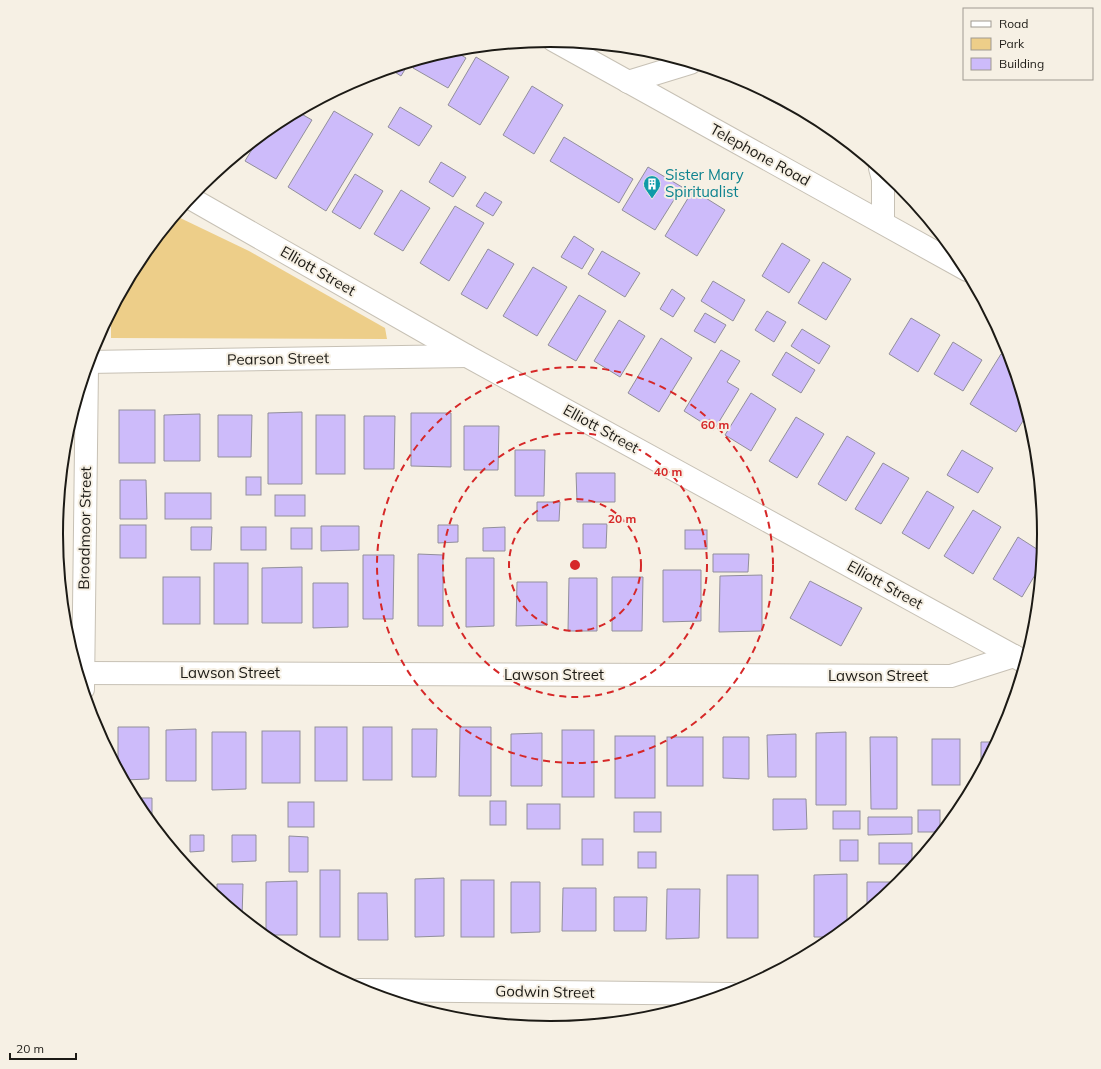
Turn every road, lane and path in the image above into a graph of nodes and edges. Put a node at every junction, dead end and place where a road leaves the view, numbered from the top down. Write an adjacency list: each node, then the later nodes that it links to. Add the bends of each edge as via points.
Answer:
1 (566, 48): 3 (street, Telephone Road)
2 (682, 65): 3 (street)
3 (628, 82): 6 (street, Telephone Road)
4 (883, 178): 6 (street)
5 (195, 201): 8 (street, Elliott Street)
6 (883, 222): 7 (street, Telephone Road)
7 (947, 252)
8 (467, 356): 9 (street, Pearson Street); 11 (street, Elliott Street)
9 (95, 362)
10 (87, 386): 12 (street, Broadmoor Street)
11 (1020, 659): 13 (street, Lawson Street, via 951,676)
12 (82, 668)
13 (85, 678)
14 (378, 990): 15 (street, Godwin Street)
15 (713, 994)

